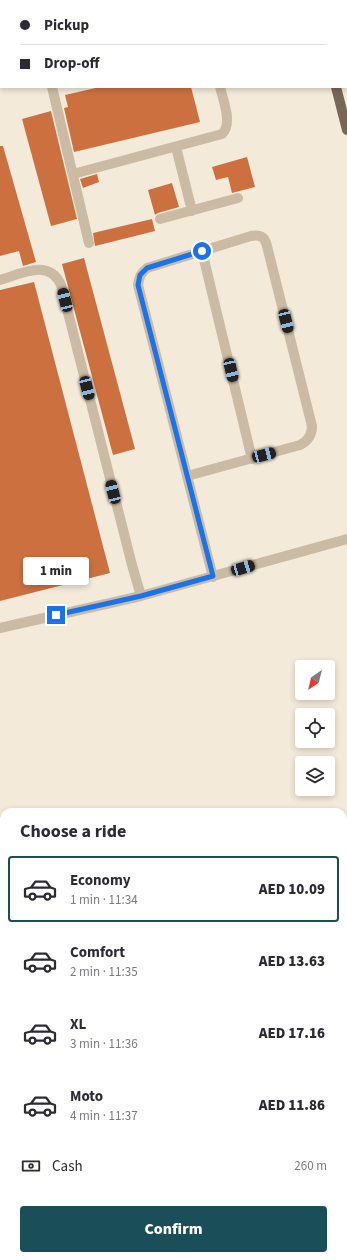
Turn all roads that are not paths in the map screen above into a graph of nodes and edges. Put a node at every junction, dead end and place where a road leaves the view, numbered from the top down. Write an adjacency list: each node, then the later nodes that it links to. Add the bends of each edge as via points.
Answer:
1 (52, 88): 6 (street)
2 (220, 88): 5 (street, via 228,124 225,131 218,136)
3 (336, 88): 4 (main road)
4 (347, 130)
5 (176, 147): 6 (street); 8 (street)
6 (73, 174): 10 (street)
7 (238, 198): 8 (street)
8 (192, 211): 9 (street)
9 (160, 219)
10 (90, 243)
11 (202, 251): 13 (street); 13 (street, via 256,235 266,241 312,426 310,436 304,443); 14 (street, via 147,268 140,275 138,285)
12 (0, 280): 17 (street, via 38,270 52,272 58,278)
13 (252, 459): 14 (street)
14 (187, 476): 16 (street)
15 (347, 539): 16 (street)
16 (213, 576): 17 (street)
17 (141, 596): 18 (street)
18 (0, 628)

